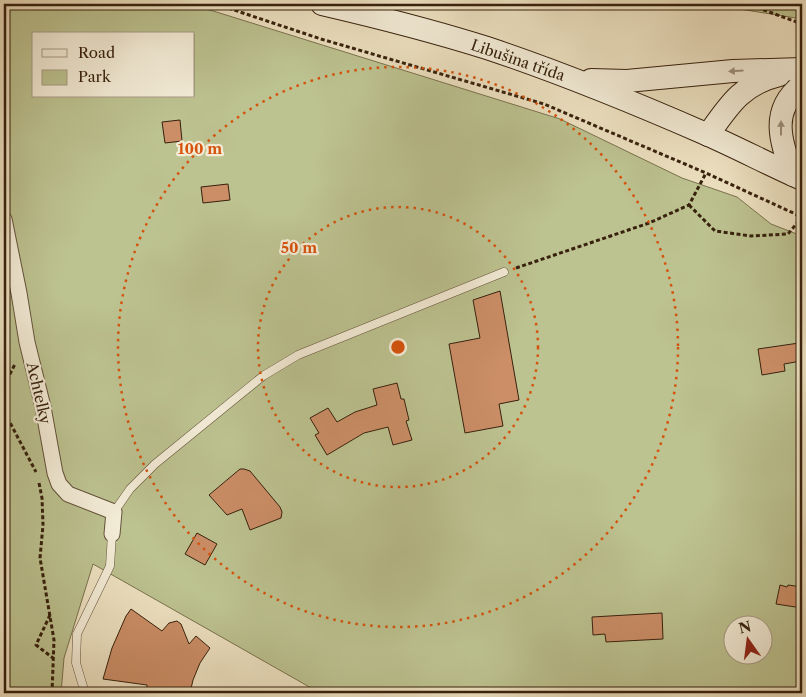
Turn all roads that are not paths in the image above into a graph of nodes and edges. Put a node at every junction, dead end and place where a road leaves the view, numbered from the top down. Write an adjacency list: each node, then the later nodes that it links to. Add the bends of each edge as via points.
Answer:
1 (322, 4): 3 (street, Libušina třída, via 455,38)
2 (802, 70): 3 (street, one-way to 3, via 734,71 627,82); 5 (street, via 768,78 747,89 730,105)
3 (570, 78): 5 (street, Libušina třída)
4 (802, 85): 6 (street, one-way to 4, via 784,152 780,126 787,100)
5 (708, 135): 6 (street, Libušina třída)
6 (798, 177)
7 (4, 219): 9 (street, Achtelky, via 57,479 68,494)
8 (504, 272): 9 (lane, via 298,355 263,376 155,464 130,489)
9 (114, 512): 10 (street)
10 (112, 534): 11 (lane, via 110,566 77,634 76,663)
11 (85, 693)

